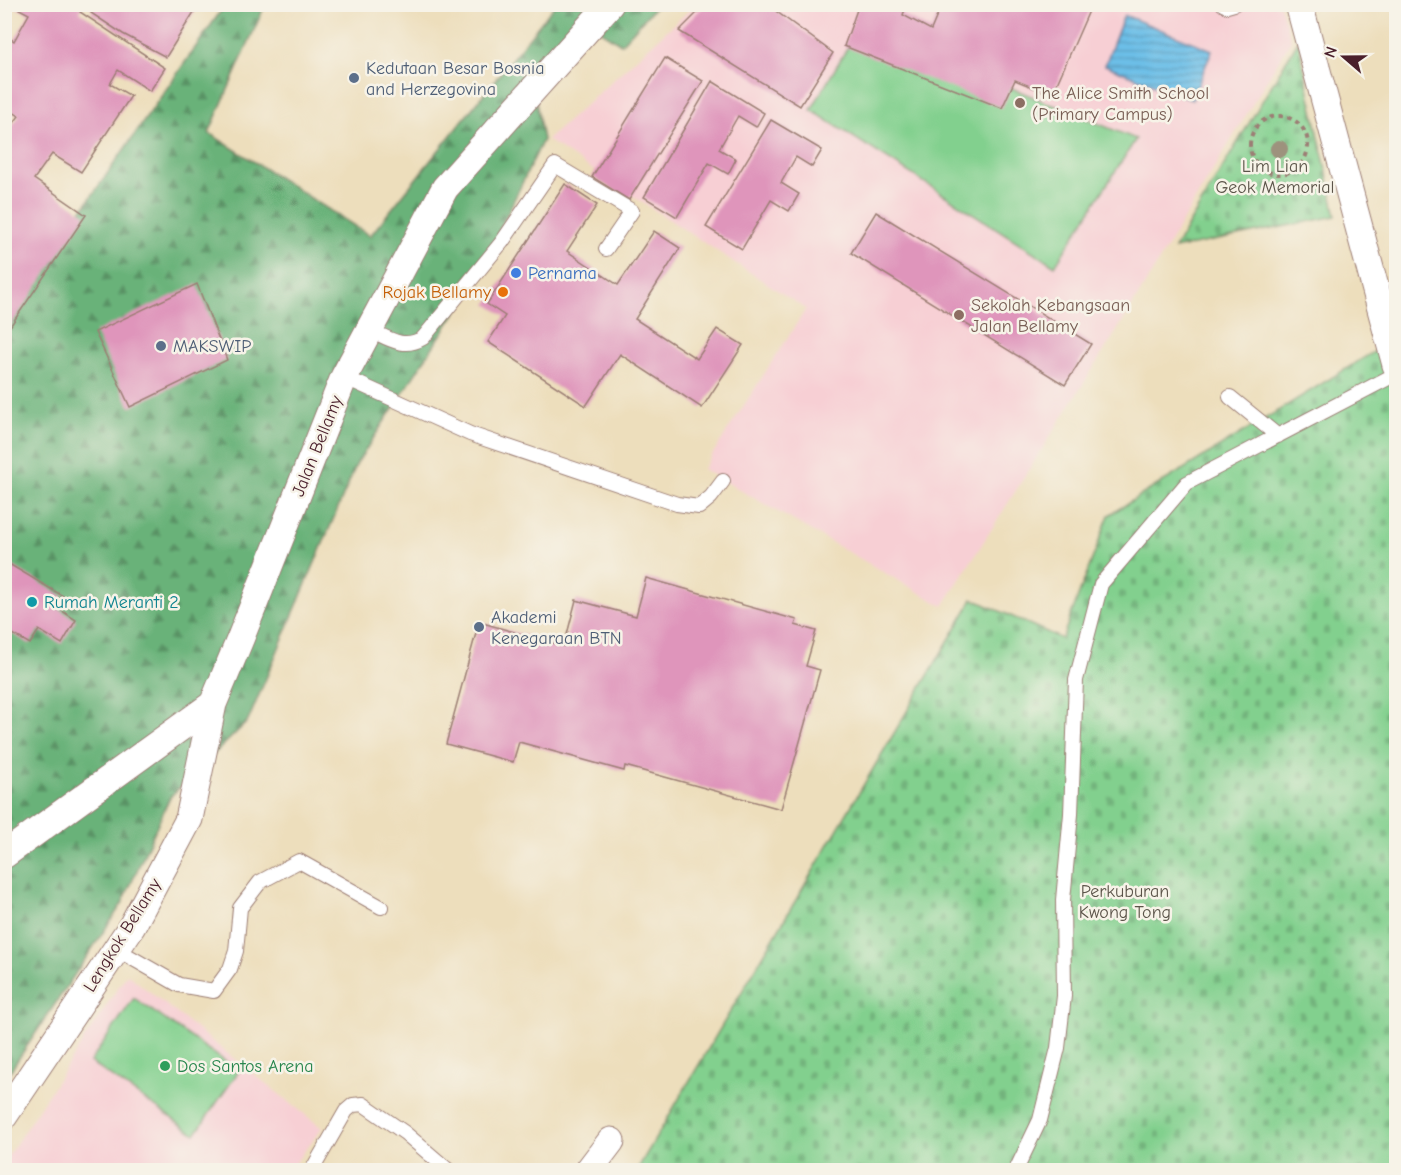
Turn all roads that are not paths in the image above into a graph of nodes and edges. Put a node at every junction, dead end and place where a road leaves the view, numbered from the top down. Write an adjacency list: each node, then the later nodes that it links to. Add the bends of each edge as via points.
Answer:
1 (610, 4): 6 (street, Jalan Bellamy, via 445,188)
2 (1223, 4): 3 (lane)
3 (1234, 4)
4 (1299, 4): 7 (street)
5 (606, 249): 6 (lane, via 632,211 555,165 502,242 423,338 403,344)
6 (370, 330): 9 (street, Jalan Bellamy)
7 (1396, 365)
8 (1396, 374): 11 (lane)
9 (344, 377): 12 (lane, via 470,434 677,504 699,507); 13 (street, Jalan Bellamy)
10 (1230, 397): 11 (lane)
11 (1278, 436): 22 (lane, via 1187,483 1101,584 1076,680 1063,900 1064,996 1058,1048 1040,1120)
12 (723, 481)
13 (213, 704): 14 (street); 16 (street, Lengkok Bellamy, via 189,819)
14 (4, 855)
15 (381, 907): 16 (lane, via 299,861 260,882 240,908 236,951 230,969 214,991 178,985)
16 (116, 949): 17 (street, Lengkok Bellamy)
17 (4, 1116)
18 (611, 1141): 21 (street)
19 (312, 1170): 20 (lane, via 346,1111 363,1104)
20 (448, 1170)
21 (589, 1170)
22 (1016, 1170)

